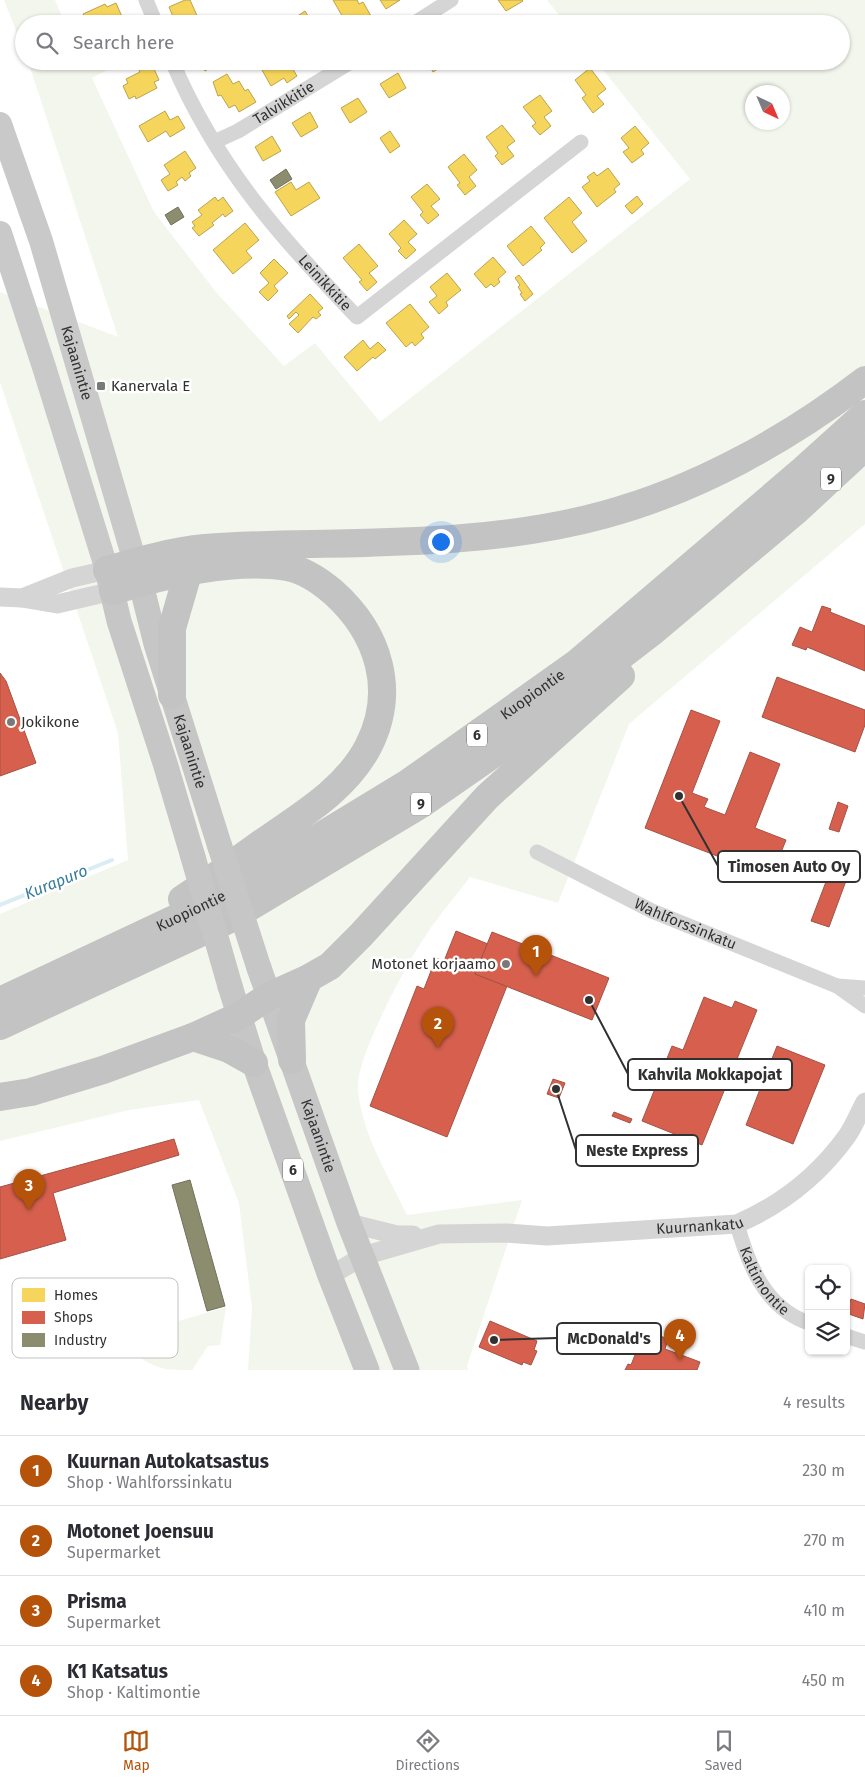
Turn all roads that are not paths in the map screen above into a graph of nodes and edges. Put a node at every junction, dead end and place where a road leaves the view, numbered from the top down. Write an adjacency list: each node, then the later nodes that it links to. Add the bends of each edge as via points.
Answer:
1 (146, 0): 3 (street)
2 (451, 0): 4 (street)
3 (152, 15)
4 (427, 15)
5 (177, 70): 8 (street, Leinikkitie)
6 (337, 70): 8 (street, Talvikkitie, via 238,131)
7 (0, 124): 15 (main road, Kajaanintie, via 41,241)
8 (214, 142): 9 (street, Leinikkitie, via 250,198 357,317)
9 (581, 142)
10 (0, 233): 17 (main road, Kajaanintie)
11 (865, 380): 15 (highway, via 798,427 709,474 638,504 602,515 535,530 444,539 203,548)
12 (865, 414): 22 (highway, Kuopiontie / 6, via 577,663 408,783 217,899)
13 (865, 448): 14 (highway, Kuopiontie / 9)
14 (796, 510): 21 (highway, via 576,719 487,797 361,935 330,966); 29 (highway, Kuopiontie / 9, via 575,693 420,805 228,920)
15 (138, 572): 16 (highway, 6); 17 (highway); 19 (highway, Kajaanintie / 6)
16 (188, 573): 19 (highway, 6, via 172,628); 22 (highway, 6, via 220,566 263,564 290,568 313,577 327,588 345,603 369,635 376,652 384,684 378,725 352,772 314,806 184,898)
17 (110, 581): 18 (street, via 57,604); 28 (highway, Kajaanintie / 6, bridge, via 119,621 166,763)
18 (0, 597)
19 (172, 695): 25 (highway, Kajaanintie / 6, bridge)
20 (537, 852): 23 (street, Wahlforssinkatu, via 652,911)
21 (309, 978): 25 (highway); 31 (highway, via 291,1020)
22 (38, 983): 26 (highway, Kuopiontie / 6)
23 (837, 986): 24 (street, Wahlforssinkatu); 27 (street, Wahlforssinkatu)
24 (865, 988)
25 (268, 996): 28 (highway); 31 (highway, Kajaanintie / 6)
26 (0, 1001)
27 (865, 1006)
28 (239, 1016): 30 (highway); 32 (highway, Kajaanintie / 6)
29 (0, 1026)
30 (193, 1037): 32 (highway, via 229,1049); 33 (highway, via 103,1070 31,1092)
31 (292, 1060): 35 (highway, Kajaanintie / 6)
32 (254, 1063): 40 (highway, Kajaanintie / 6)
33 (0, 1097)
34 (865, 1102): 36 (street, Kuurnankatu, via 848,1135 804,1184 762,1213)
35 (349, 1223): 37 (street, via 397,1236); 39 (highway, Kajaanintie / 6)
36 (737, 1224): 38 (street, Kuurnankatu, via 547,1236); 41 (street, Kaltimontie, via 751,1269 773,1301)
37 (439, 1234): 38 (street, Kuurnankatu); 39 (street, Kuurnankatu)
38 (482, 1234): 39 (street, Kuurnankatu)
39 (364, 1261): 40 (street, Kuurnankatu); 45 (highway, Kajaanintie / 6)
40 (330, 1276): 44 (highway, Kajaanintie / 6)
41 (805, 1321)
42 (850, 1337): 43 (street)
43 (865, 1342)
44 (367, 1370)
45 (407, 1370)

